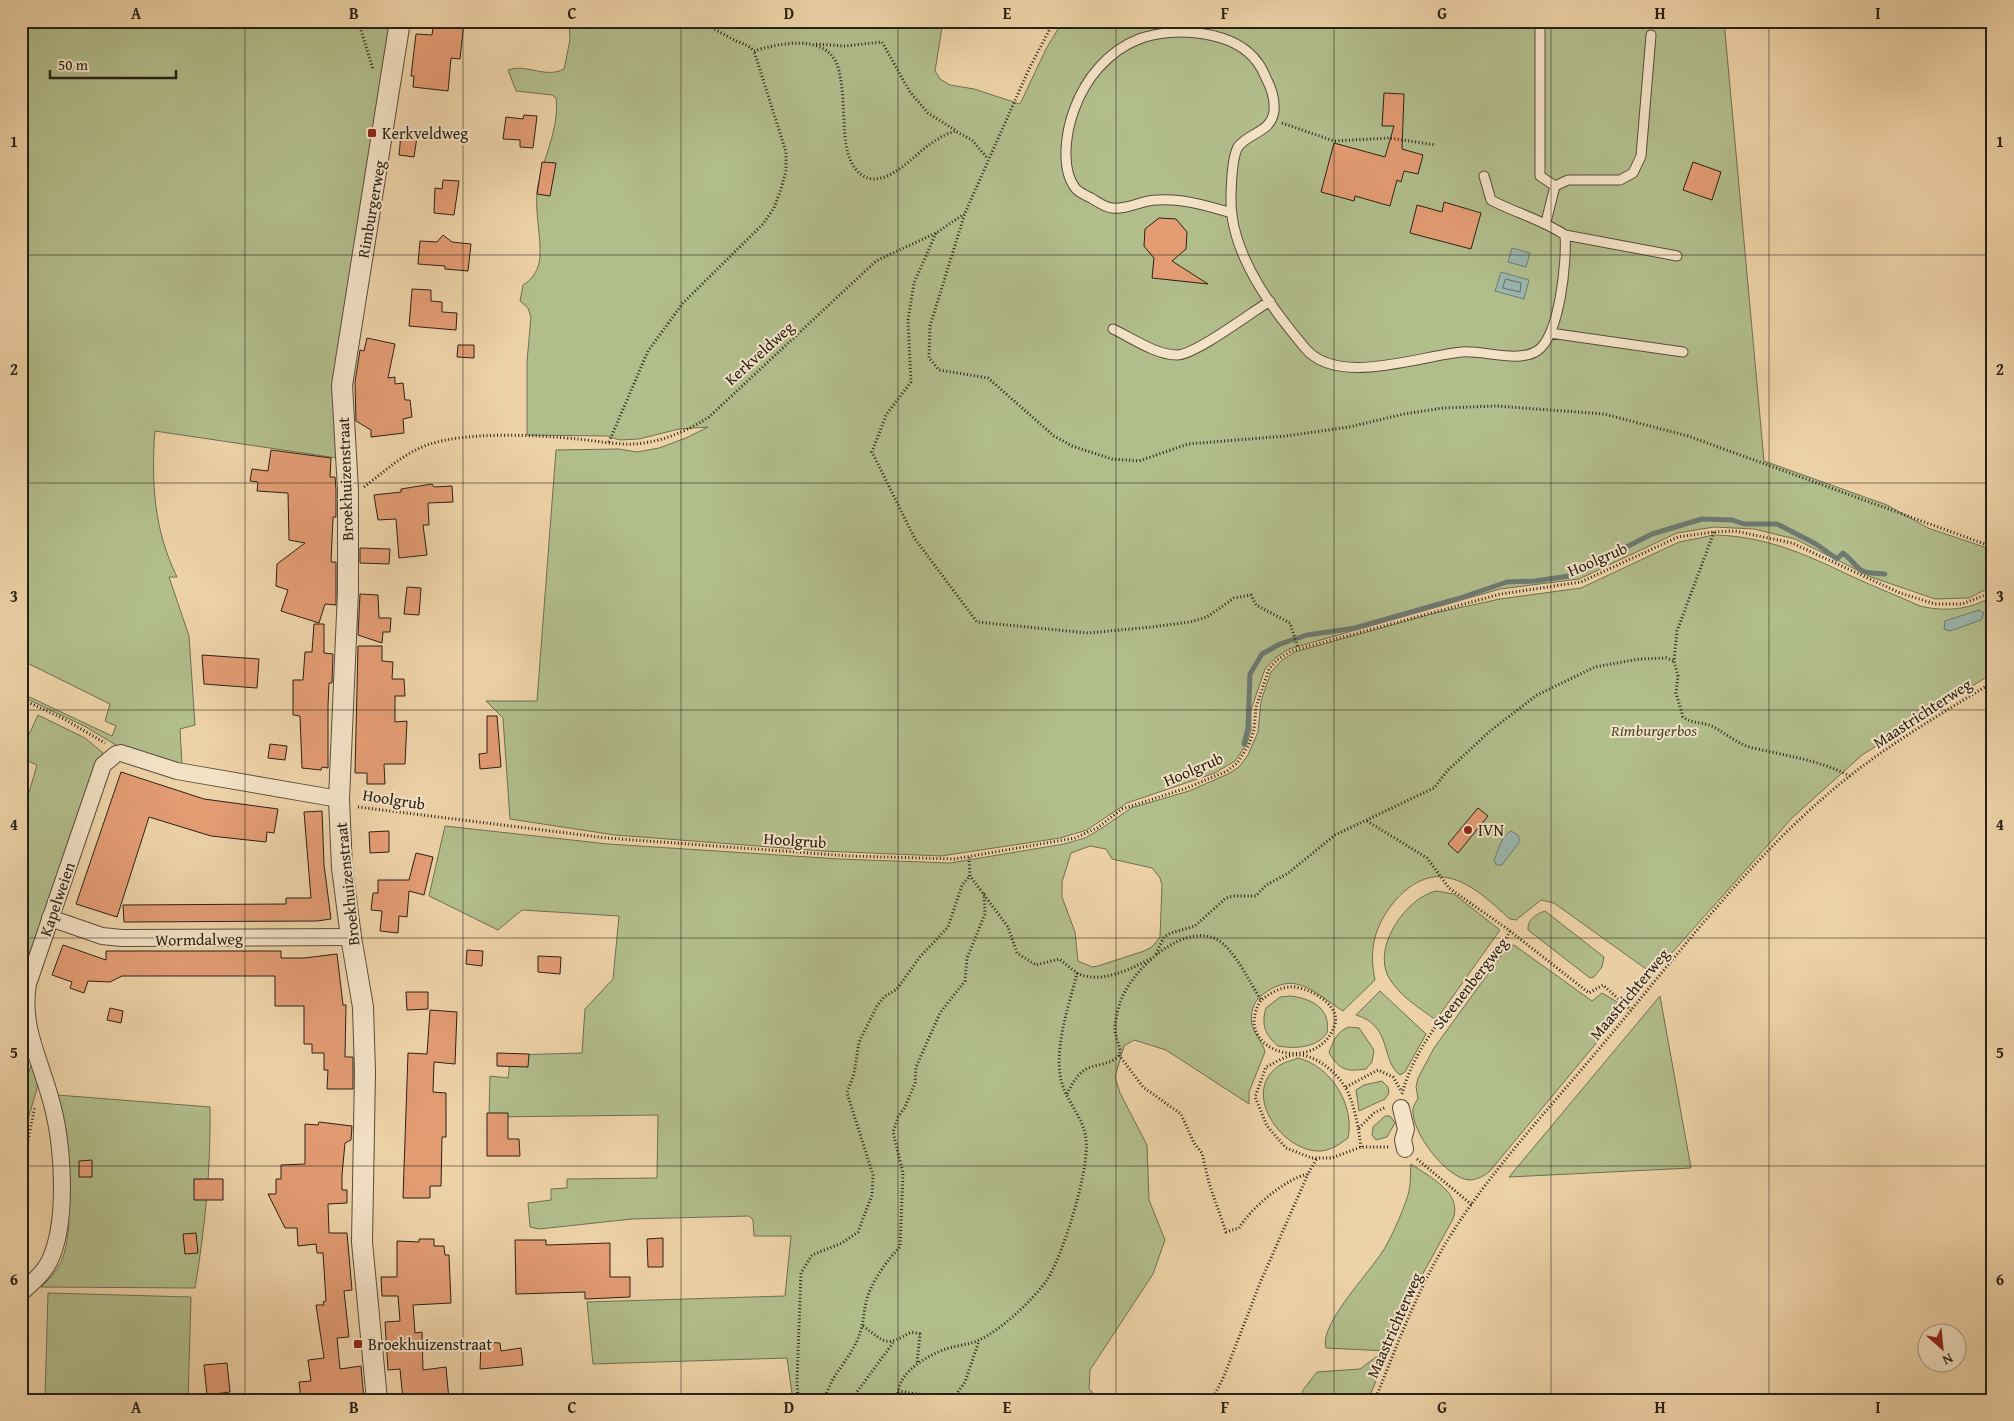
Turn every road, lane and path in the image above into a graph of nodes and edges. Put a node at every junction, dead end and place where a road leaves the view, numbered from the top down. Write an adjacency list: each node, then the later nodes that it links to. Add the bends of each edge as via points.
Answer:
1 (400, 21): 24 (street, Rimburgerweg)
2 (699, 21): 7 (path, via 747,44)
3 (1054, 21): 11 (path)
4 (1540, 29): 13 (lane, via 1540,176)
5 (1651, 35): 13 (lane, via 1641,156 1633,173 1620,180 1568,180)
6 (793, 43): 7 (path); 9 (path, via 845,46 882,42 910,92 928,113); 9 (path, via 811,44 827,50 838,65 845,143 849,160 859,174 874,179 895,172 938,139)
7 (754, 51): 25 (path, via 786,152 786,171 774,208 763,224 683,303 648,351)
8 (1272, 120): 10 (path, via 1334,141 1389,138); 14 (lane, via 1262,132 1238,147 1234,162); 14 (lane, via 1273,90 1257,61 1242,48 1218,37 1193,32 1165,31 1138,39 1109,58 1081,91 1066,144 1068,172 1076,189 1108,208 1125,209 1156,200 1175,200)
9 (955, 131): 11 (path, via 972,140)
10 (1436, 145)
11 (988, 159): 15 (path)
12 (1484, 176): 16 (lane, via 1491,200)
13 (1554, 186): 16 (lane)
14 (1232, 213): 20 (lane, via 1244,257)
15 (965, 214): 17 (path, Kerkveldweg); 28 (path, via 930,326 929,358 940,370 988,378 1054,436 1072,446 1112,459 1139,461 1188,444 1286,436 1443,408 1497,406 1594,413 1688,436)
16 (1546, 222): 18 (lane)
17 (936, 233): 25 (path, Kerkveldweg, via 876,261 709,417 688,430 661,439 635,444); 30 (path, via 914,283 908,320 911,382 886,415 872,452 915,538 977,622 1088,633 1152,627 1207,617 1234,598 1251,595 1256,605 1290,623)
18 (1565, 235): 19 (lane); 22 (lane, via 1567,255 1558,309)
19 (1677, 256)
20 (1270, 301): 21 (lane, via 1196,348 1178,355 1159,351); 22 (lane, via 1308,352 1332,366 1367,367 1462,352 1518,356 1537,351)
21 (1113, 329)
22 (1550, 333): 23 (lane)
23 (1683, 352)
24 (344, 366): 26 (street, Broekhuizenstraat, via 343,426)
25 (609, 442): 26 (path, Kerkveldweg, via 505,436 448,440 411,452 363,488)
26 (348, 490): 36 (street, Broekhuizenstraat, via 348,591)
27 (1714, 532): 29 (path, Hoolgrub, via 1735,531 1792,544 1900,593 1935,604 1962,604); 30 (path, Hoolgrub, via 1678,538 1581,582 1502,594); 31 (path, via 1681,615)
28 (1993, 547)
29 (1993, 592)
30 (1298, 648): 38 (path, Hoolgrub, via 1284,655 1269,669 1256,707 1249,744 1237,763 1227,771 1122,809 1097,828 1074,838)
31 (1674, 661): 35 (path, via 1678,676 1676,693 1683,717 1689,722 1709,725 1753,748 1808,759); 37 (path, via 1666,658 1639,659 1595,667 1537,694 1490,731 1448,770 1434,788)
32 (1993, 682): 35 (path, Maastrichterweg, via 1915,728)
33 (21, 699): 34 (path, via 90,733)
34 (116, 754): 36 (street, via 126,754 177,771); 41 (street, Kapelweien, via 104,765)
35 (1850, 776): 48 (path, Maastrichterweg, via 1767,850)
36 (338, 799): 38 (path, Hoolgrub, via 371,810 607,838 850,856 940,860); 43 (street, Broekhuizenstraat)
37 (1366, 821): 42 (path, via 1427,858 1448,888); 44 (path, via 1335,835 1287,874 1266,885 1256,896 1233,896 1222,900 1195,926 1164,937)
38 (969, 856): 39 (path)
39 (970, 876): 40 (path); 71 (path, via 962,885 948,927 919,958 897,989 877,1006 859,1042 847,1093 873,1175 872,1195 858,1232 842,1243 812,1255 801,1273)
40 (984, 892): 46 (path, via 1008,927 1017,953 1036,965 1059,959); 63 (path, via 986,914 966,958 965,981 940,1013 916,1067 906,1107 898,1117 894,1132 902,1173 900,1247 887,1260 867,1300)
41 (50, 918): 43 (street, Wormdalweg, via 102,936 122,938); 51 (street, Kapelweien, via 25,1003 29,1033)
42 (1510, 931): 48 (path, Steenenbergweg, via 1589,993 1603,985); 54 (path, Steenenbergweg, via 1430,1035 1410,1068)
43 (351, 937): 70 (street, Broekhuizenstraat, via 363,1007 362,1242)
44 (1156, 954): 45 (path); 47 (path, via 1163,948 1192,938 1215,938 1230,952)
45 (1152, 958): 46 (path, via 1103,976 1091,978); 49 (path, via 1125,990 1120,1003 1115,1028)
46 (1077, 973): 53 (path, via 1060,1048 1061,1080)
47 (1261, 1000): 50 (path, via 1254,1017 1260,1037 1266,1045); 50 (path, via 1270,993 1289,987 1301,988 1332,1009 1335,1024 1323,1043)
48 (1631, 1010): 60 (path, Maastrichterweg)
49 (1119, 1055): 53 (path, via 1080,1074); 59 (path, via 1143,1086 1181,1114 1202,1153 1226,1232 1239,1228 1246,1215 1297,1176)
50 (1293, 1055): 52 (path, via 1309,1056 1328,1068); 58 (path, via 1266,1067 1256,1097 1267,1126 1286,1148)
51 (47, 1085): 61 (path, via 34,1109 30,1125); 62 (street, Kapelweien, via 61,1150 57,1235 48,1264)
52 (1346, 1087): 54 (path, via 1378,1070 1393,1077); 55 (path)
53 (1067, 1095): 64 (path, via 1086,1138 1086,1159 1059,1258 1030,1300)
54 (1401, 1100): 55 (path, via 1374,1113); 57 (street, via 1406,1130 1402,1140)
55 (1359, 1128): 56 (path)
56 (1361, 1146): 57 (path); 58 (path, via 1332,1158)
57 (1405, 1149): 60 (path)
58 (1317, 1158): 59 (path)
59 (1308, 1174): 75 (path)
60 (1472, 1204): 76 (path, Maastrichterweg, via 1422,1286)
61 (21, 1231)
62 (21, 1293)
63 (863, 1326): 65 (path, via 882,1340); 72 (path)
64 (979, 1340): 66 (path, via 945,1349); 68 (path, via 973,1362)
65 (894, 1342): 66 (path, via 911,1332 920,1334); 73 (path)
66 (917, 1364): 67 (path)
67 (898, 1390): 69 (path); 74 (path)
68 (958, 1392)
69 (923, 1395)
70 (377, 1400)
71 (798, 1400)
72 (825, 1400)
73 (851, 1400)
74 (899, 1400)
75 (1212, 1400)
76 (1375, 1400)

